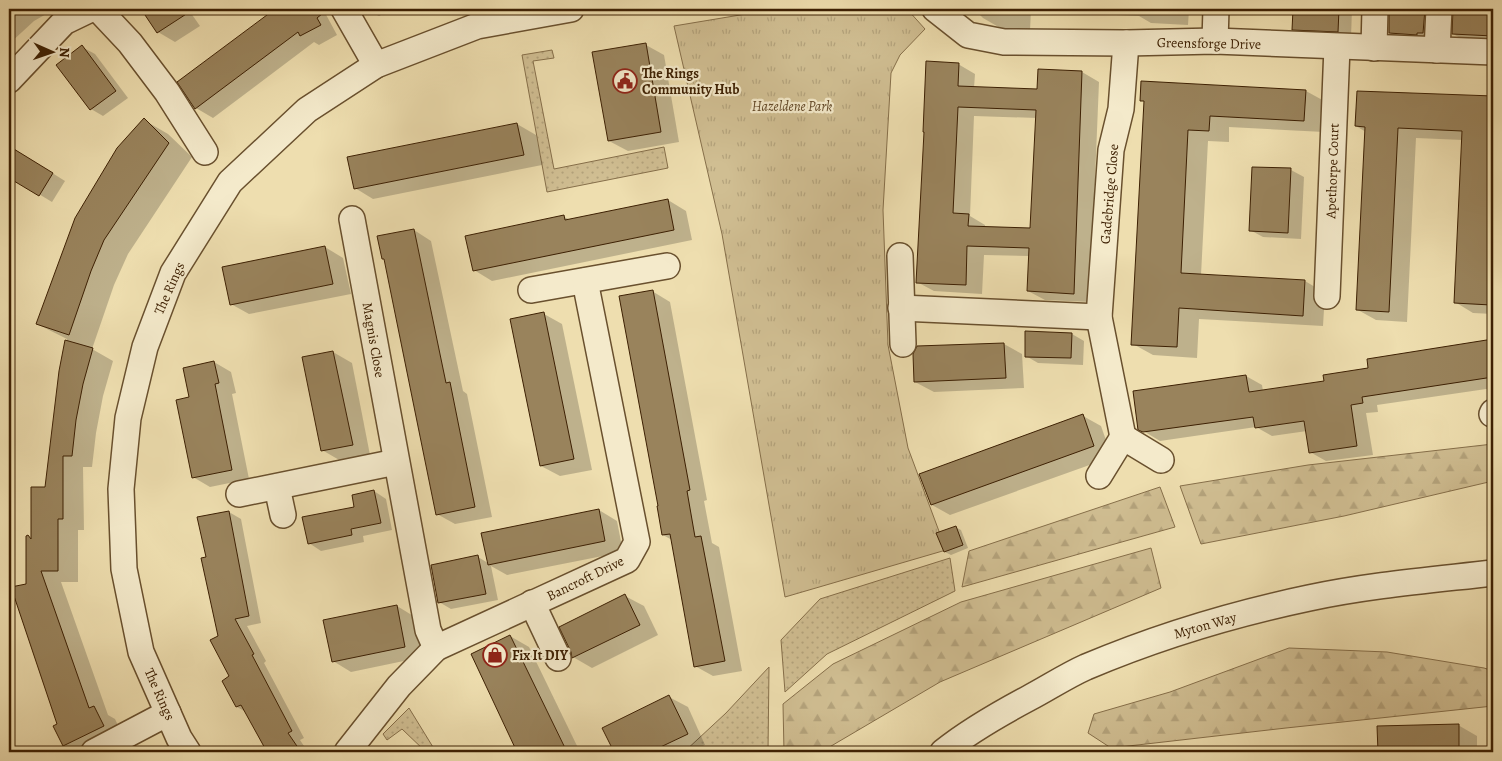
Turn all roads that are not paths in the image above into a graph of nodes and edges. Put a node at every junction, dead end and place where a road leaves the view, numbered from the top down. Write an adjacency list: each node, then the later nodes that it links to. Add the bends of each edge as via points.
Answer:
1 (92, 9): 16 (street, via 64,22)
2 (98, 9): 17 (street, via 130,43 162,85)
3 (344, 9): 15 (street)
4 (572, 9): 15 (street, The Rings, via 477,26)
5 (935, 9): 10 (street, Greensforge Drive, via 968,35 1004,42)
6 (1216, 9): 9 (street)
7 (1375, 9): 12 (street)
8 (1439, 9): 13 (street)
9 (1215, 41): 10 (street, Greensforge Drive); 11 (street, Greensforge Drive)
10 (1126, 43): 25 (street, Gadebridge Close, via 1121,109 1111,150)
11 (1337, 47): 12 (street, Greensforge Drive); 23 (street, Apethorpe Court)
12 (1374, 48): 13 (street, Greensforge Drive)
13 (1437, 50): 14 (street, Greensforge Drive)
14 (1493, 52)
15 (376, 65): 38 (street, The Rings, via 307,110 230,182 173,273 145,347 128,418 121,489 124,569 142,652)
16 (9, 80)
17 (205, 152)
18 (352, 219): 29 (street, Magnis Close)
19 (900, 256): 24 (street)
20 (667, 266): 21 (street)
21 (586, 281): 22 (street); 35 (street, Bancroft Drive, via 636,542 627,560)
22 (531, 290)
23 (1327, 296)
24 (901, 308): 25 (street); 26 (street)
25 (1099, 316): 27 (street, Gadebridge Close)
26 (903, 344)
27 (1123, 437): 28 (street); 30 (street)
28 (1161, 460)
29 (396, 462): 31 (street); 36 (street, Magnis Close, via 428,630)
30 (1099, 476)
31 (277, 487): 32 (street); 33 (street)
32 (239, 494)
33 (283, 515)
34 (1493, 573): 42 (street, Myton Way, via 1310,597 1163,638 1084,668 1012,707)
35 (532, 604): 36 (street, Bancroft Drive); 37 (street)
36 (436, 648): 41 (street, Bancroft Drive, via 399,686)
37 (558, 658)
38 (168, 713): 39 (street); 40 (street, The Rings)
39 (94, 752)
40 (188, 752)
41 (347, 752)
42 (943, 752)

